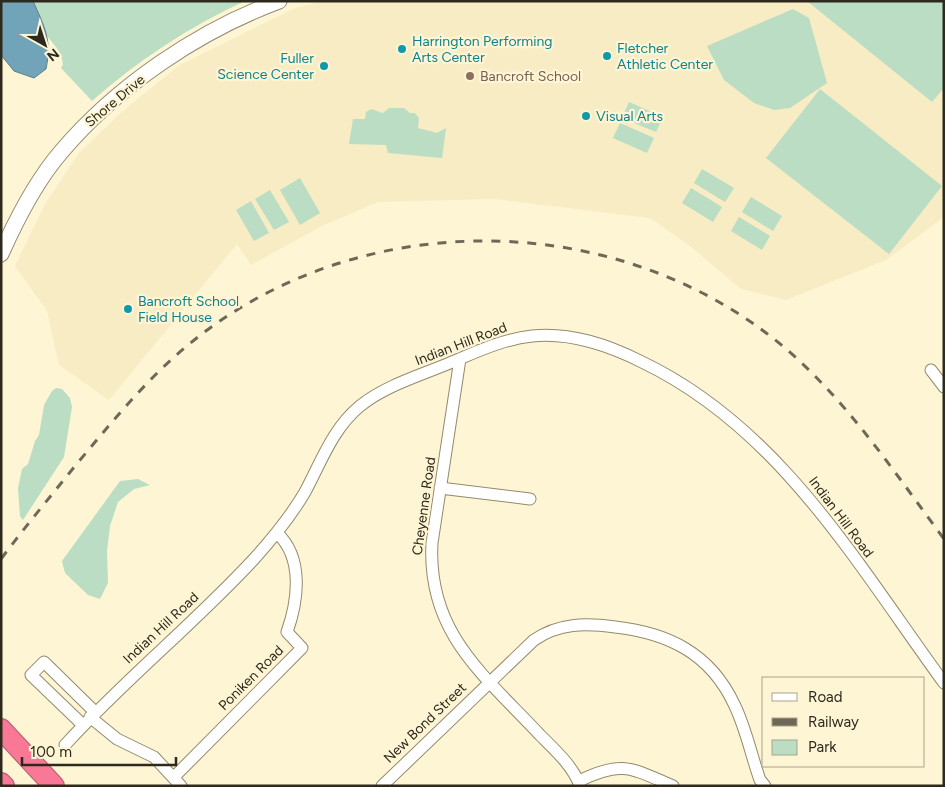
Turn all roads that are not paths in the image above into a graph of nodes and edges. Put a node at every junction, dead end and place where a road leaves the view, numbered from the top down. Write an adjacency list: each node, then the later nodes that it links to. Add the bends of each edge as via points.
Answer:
1 (279, 1): 2 (main road, Shore Drive, via 223,25 183,48 92,119 61,152 34,189)
2 (1, 254)
3 (460, 359): 6 (street, Cheyenne Road); 8 (street, Indian Hill Road, via 386,390 349,416); 10 (street, Indian Hill Road, via 491,345 522,337 570,337 615,349 688,387 750,434 788,473)
4 (931, 370): 5 (street)
5 (944, 386)
6 (440, 488): 7 (street); 9 (street, Cheyenne Road, via 431,562 440,611 456,640)
7 (530, 500)
8 (277, 533): 11 (street, Indian Hill Road, via 236,578); 14 (street, Poniken Road, via 291,556 296,584 296,605 286,632 302,648)
9 (490, 681): 16 (street, Cheyenne Road, via 562,758); 17 (street, New Bond Street, via 534,640 558,628 575,624 602,625 665,637 700,659 726,691 736,709); 20 (street, New Bond Street)
10 (944, 683)
11 (89, 718): 11 (street, via 31,674 44,662); 13 (street, Indian Hill Road); 14 (street, via 117,739 154,757)
12 (1, 729): 19 (highway)
13 (65, 745)
14 (178, 782)
15 (1, 783): 18 (highway)
16 (579, 784): 21 (street, via 600,770 626,768)
17 (759, 784)
18 (4, 786)
19 (54, 786)
20 (382, 786)
21 (673, 786)

